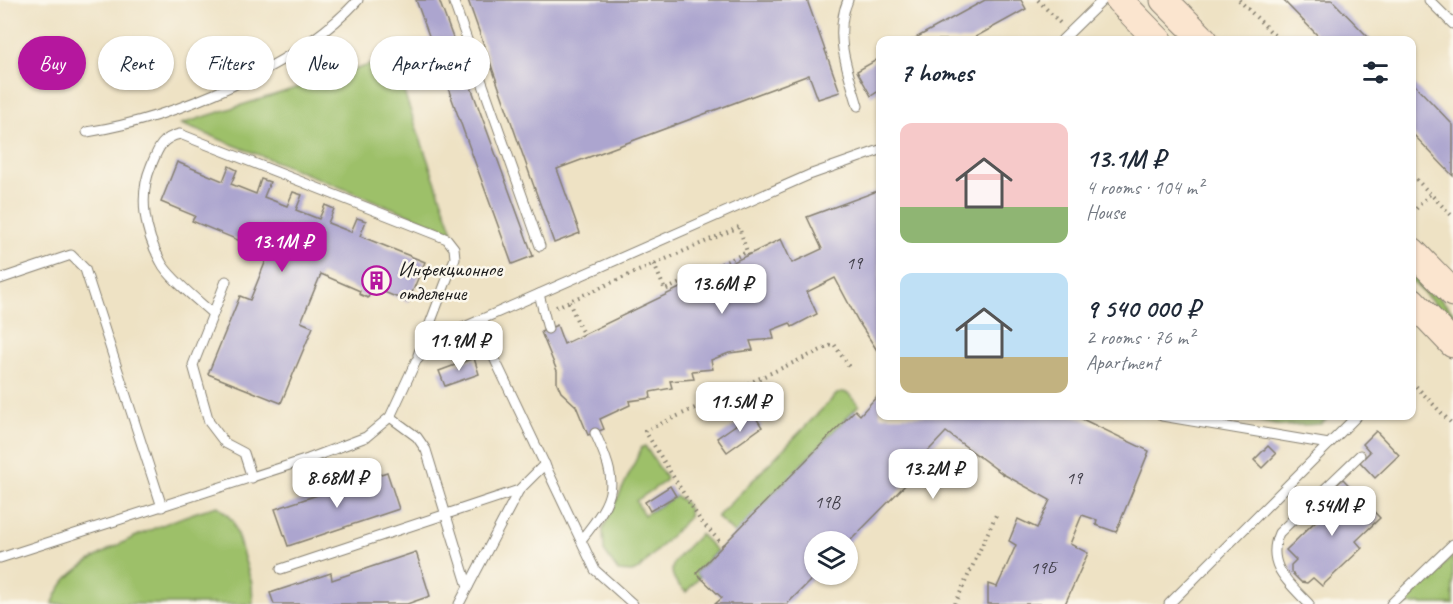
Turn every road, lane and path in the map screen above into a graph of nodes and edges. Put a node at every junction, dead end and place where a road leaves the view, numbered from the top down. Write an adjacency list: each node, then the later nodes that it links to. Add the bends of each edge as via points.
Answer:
1 (358, 0): 15 (lane, via 315,40 199,100 123,126)
2 (453, 0): 21 (lane)
3 (848, 0): 14 (lane, via 841,30)
4 (1103, 0): 10 (lane)
5 (1119, 0): 11 (main road)
6 (1239, 0): 13 (path)
7 (1429, 0): 9 (lane)
8 (1170, 2): 12 (main road)
9 (1453, 24)
10 (1066, 36)
11 (1154, 36)
12 (1200, 36)
13 (1275, 36)
14 (858, 106)
15 (87, 132)
16 (876, 151): 27 (lane, via 809,175)
17 (1416, 179): 18 (path)
18 (1431, 194): 19 (path); 20 (path)
19 (1416, 209)
20 (1453, 217)
21 (540, 246)
22 (1416, 255): 26 (main road)
23 (654, 264): 23 (path, via 665,290 747,253 739,227); 28 (path)
24 (0, 279): 49 (lane, via 71,255 85,269)
25 (226, 281): 31 (lane)
26 (1453, 293)
27 (539, 294): 30 (lane); 32 (lane)
28 (569, 302): 30 (path); 34 (path)
29 (1416, 305): 35 (main road)
30 (543, 311): 33 (lane)
31 (213, 314): 36 (lane, via 161,264 143,210 145,180 159,145 168,136 186,137 447,239 455,258); 47 (lane, via 193,365 209,422 225,442 244,453)
32 (477, 322): 36 (lane, via 436,339); 46 (lane)
33 (548, 329)
34 (583, 334)
35 (1453, 344)
36 (416, 361): 39 (lane)
37 (851, 370): 54 (path, via 834,344 645,431 700,520)
38 (1416, 386): 42 (path)
39 (390, 417): 47 (lane, via 366,437); 50 (lane, via 426,450)
40 (1186, 420): 44 (lane)
41 (1353, 420): 44 (lane)
42 (1453, 425)
43 (595, 433): 52 (lane, via 613,480 610,498)
44 (1329, 444): 61 (lane)
45 (1360, 454): 62 (lane, via 1279,533 1276,541 1275,558 1280,573)
46 (544, 465): 48 (lane); 52 (lane)
47 (252, 478): 49 (lane)
48 (519, 490): 50 (lane); 57 (lane)
49 (162, 507): 55 (lane)
50 (446, 516): 56 (lane); 57 (lane)
51 (996, 516): 60 (path)
52 (580, 540): 59 (lane, via 595,570)
53 (1453, 544): 63 (lane)
54 (723, 545)
55 (0, 558)
56 (281, 569)
57 (468, 587): 58 (lane)
58 (459, 604)
59 (633, 604)
60 (955, 604)
61 (1169, 604)
62 (1309, 604)
63 (1391, 604)

